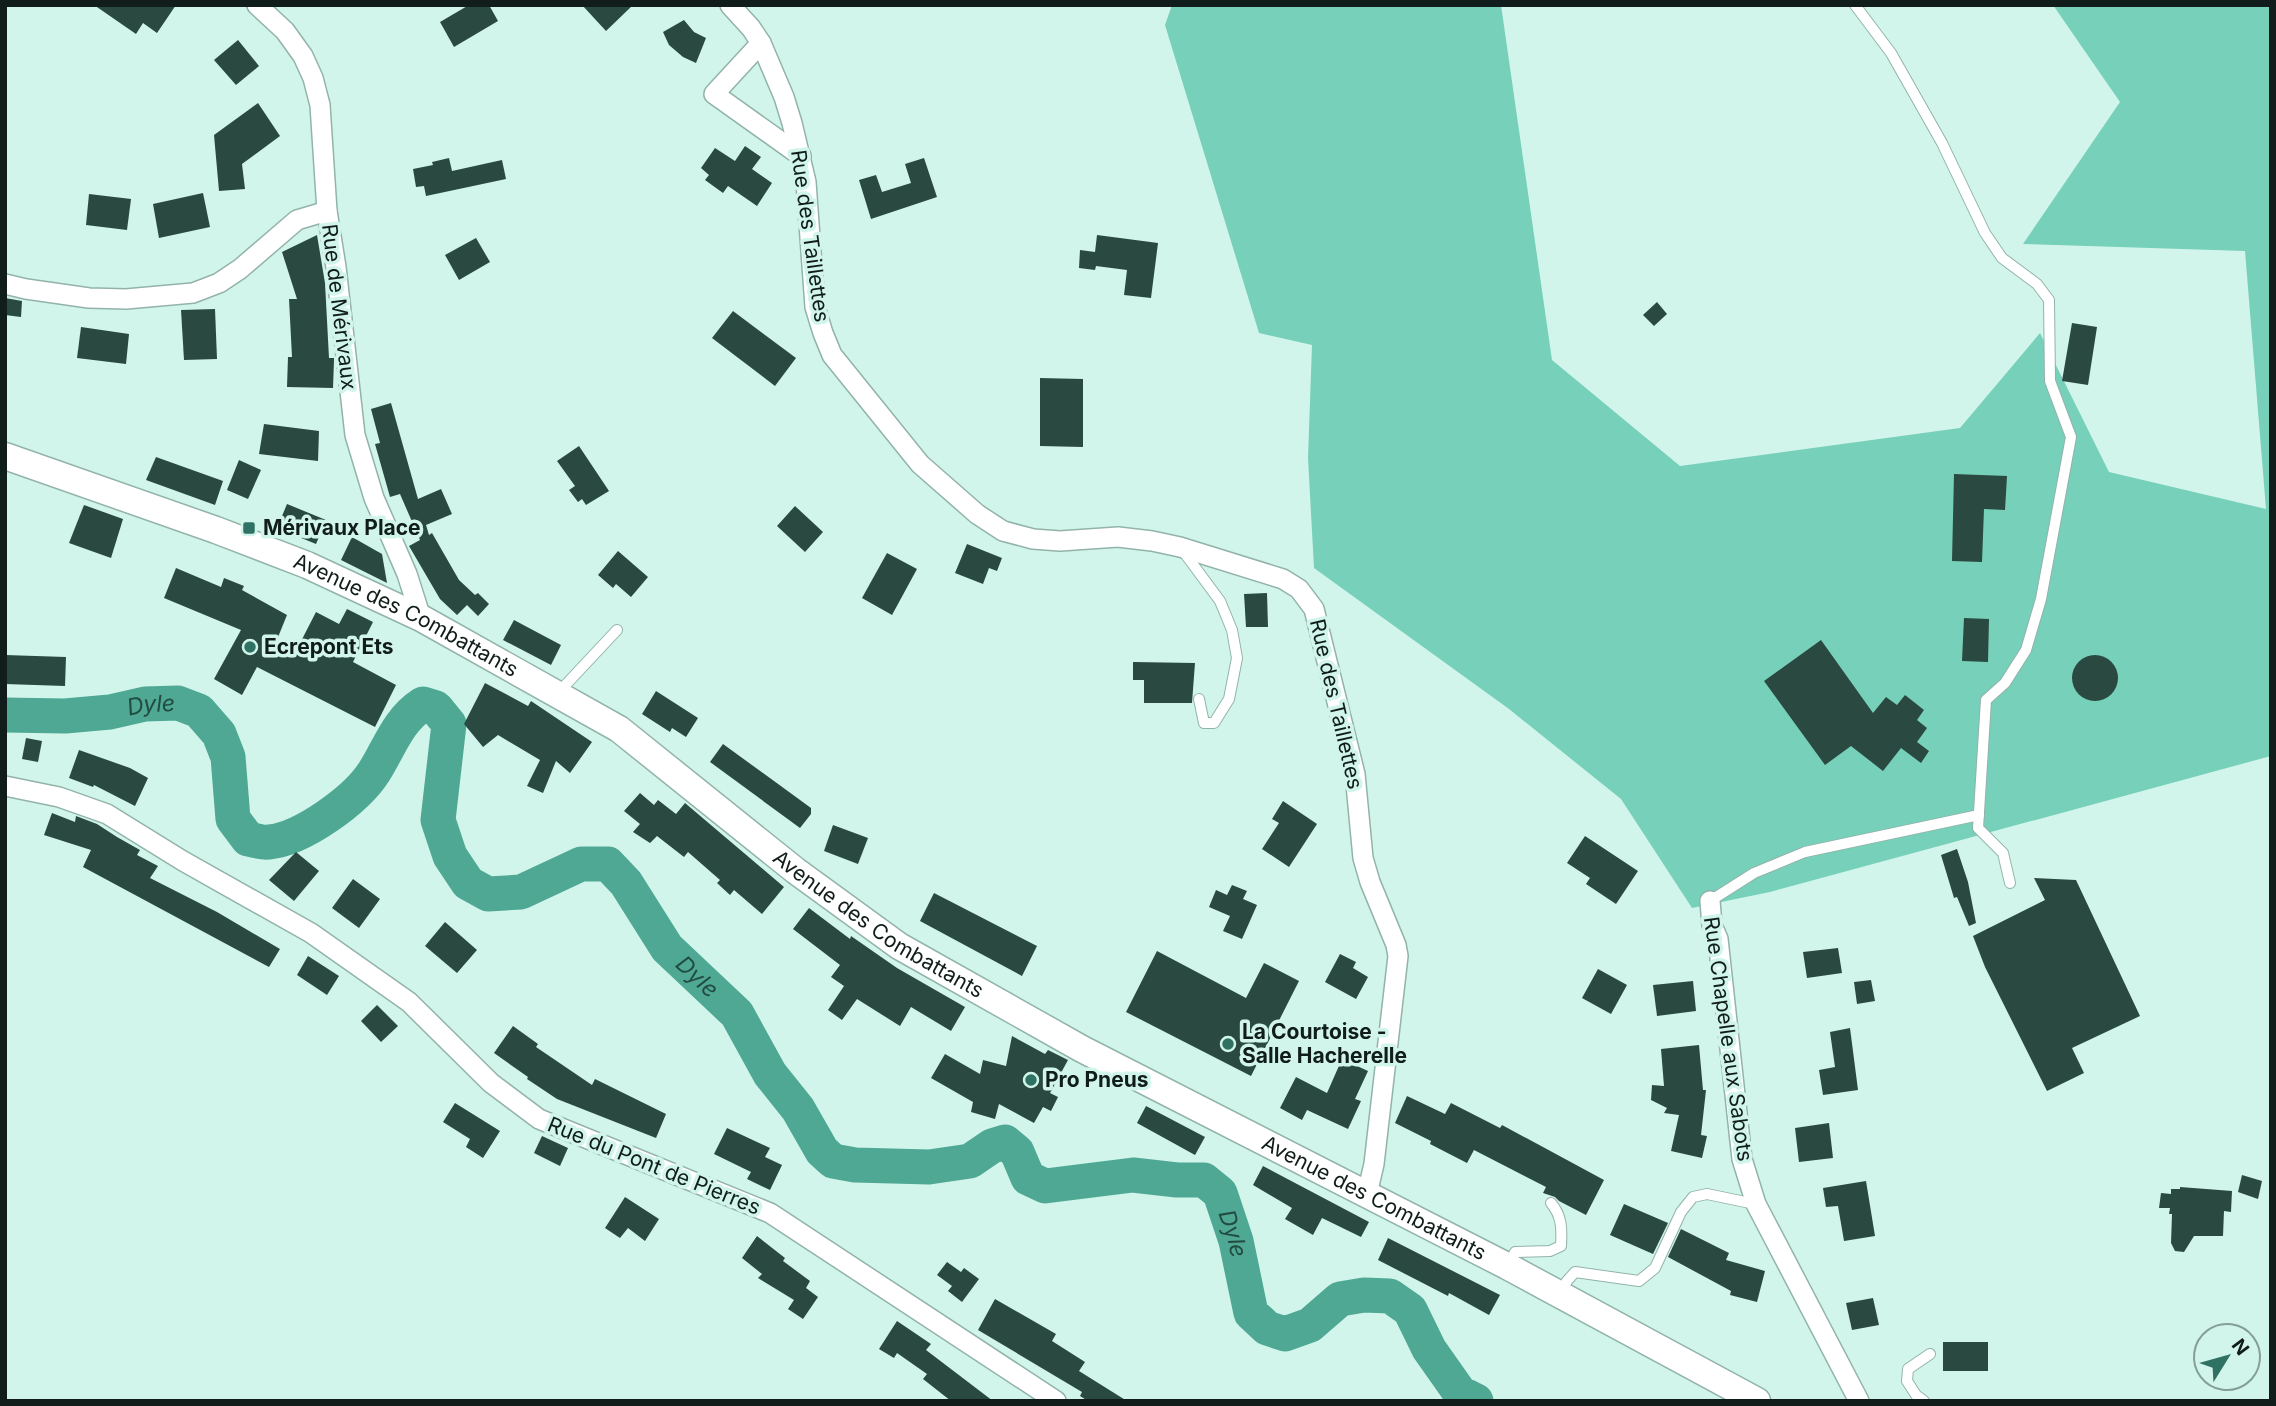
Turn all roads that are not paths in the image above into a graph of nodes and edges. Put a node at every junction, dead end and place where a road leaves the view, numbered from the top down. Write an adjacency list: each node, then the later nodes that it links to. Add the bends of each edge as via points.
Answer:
1 (257, 5): 6 (street, Rue de Mérivaux, via 285,31 313,78 320,105)
2 (730, 5): 4 (street, Rue des Taillettes)
3 (1855, 5): 15 (lane, via 1891,53 1942,143 1985,233 2002,258 2037,284 2049,300 2050,382 2071,437 2041,600 2026,650 2005,683 1986,700)
4 (761, 43): 5 (street, Rue des Taillettes, via 784,97); 5 (street, via 714,94)
5 (801, 156): 9 (street, Rue des Taillettes, via 815,307 823,333 832,355 920,464 1003,531 1033,540 1118,537)
6 (327, 211): 7 (street, via 297,220 219,284 193,293 89,298); 10 (street, Rue de Mérivaux, via 355,435 374,498)
7 (5, 284)
8 (5, 456): 10 (main road, Avenue des Combattants, via 307,565)
9 (1180, 547): 13 (lane, via 1220,601 1237,659 1229,699 1214,723 1204,723); 18 (street, Rue des Taillettes, via 1283,579 1299,589 1314,609 1354,774 1363,858 1398,956 1376,1153)
10 (421, 618): 12 (main road, Avenue des Combattants)
11 (617, 630): 12 (lane)
12 (558, 694): 18 (main road, Avenue des Combattants, via 619,729 898,946 1082,1049)
13 (1199, 699)
14 (5, 786): 24 (street, Rue du Pont de Pierres, via 59,797 107,814 311,933 408,1002 491,1083 539,1119 770,1213)
15 (1979, 815): 16 (lane, via 1978,828 2003,853); 17 (lane, via 1805,852 1754,873)
16 (2010, 883)
17 (1710, 901): 20 (street, Rue Chapelle aux Sabots, via 1742,1159)
18 (1367, 1194): 21 (main road, Avenue des Combattants)
19 (1551, 1203): 21 (lane, via 1559,1212 1561,1246 1550,1251 1515,1252)
20 (1756, 1204): 22 (lane, via 1707,1194 1693,1197 1681,1212 1655,1268 1639,1281 1575,1272); 26 (street, Rue Chapelle aux Sabots)
21 (1507, 1266): 22 (main road, Avenue des Combattants)
22 (1559, 1295): 25 (main road, Avenue des Combattants)
23 (1930, 1354): 27 (lane, via 1908,1369 1907,1381)
24 (1056, 1401)
25 (1757, 1401)
26 (1859, 1401)
27 (1924, 1401)

